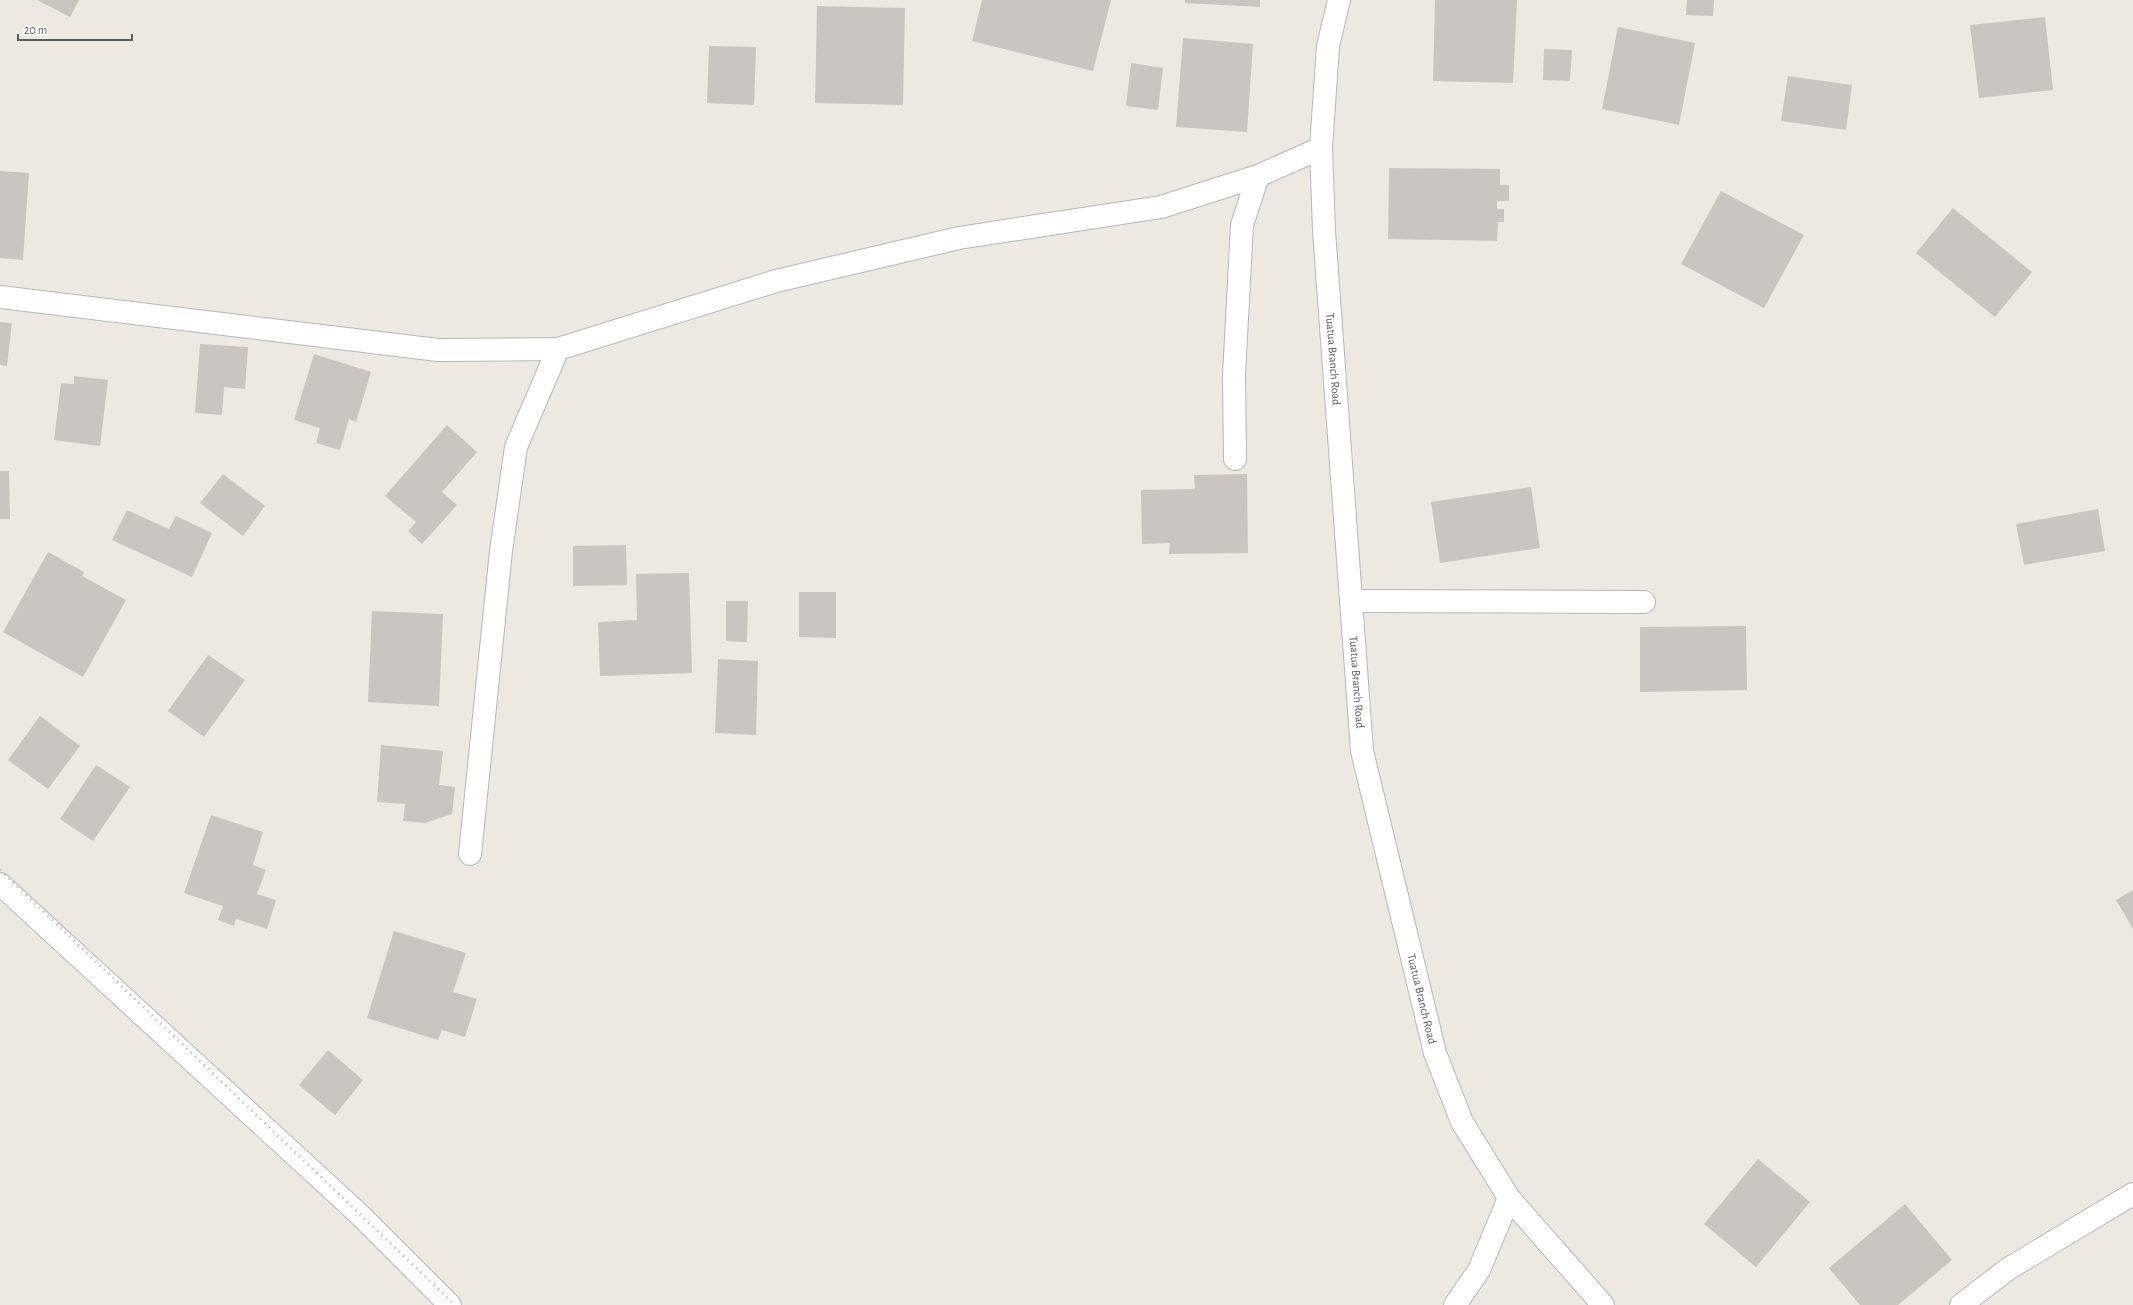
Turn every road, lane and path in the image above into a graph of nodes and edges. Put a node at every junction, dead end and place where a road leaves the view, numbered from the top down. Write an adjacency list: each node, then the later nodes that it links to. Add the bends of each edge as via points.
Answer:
1 (1339, 0): 2 (street, Tuatua Branch Road, via 1328,46)
2 (1321, 148): 3 (street); 7 (street, Tuatua Branch Road, via 1324,231)
3 (1258, 176): 5 (street, via 1161,207 959,238 776,281); 6 (street, via 1242,225 1234,375)
4 (0, 297): 5 (street, via 438,350)
5 (558, 349): 9 (street, via 516,447 500,559)
6 (1235, 459)
7 (1351, 601): 8 (street); 12 (street, Tuatua Branch Road, via 1362,751 1435,1053 1462,1122)
8 (1644, 602)
9 (470, 854)
10 (0, 884): 13 (street, via 359,1214)
11 (2133, 1194): 16 (street, via 2008,1269)
12 (1509, 1198): 14 (street, via 1479,1270); 15 (street, Tuatua Branch Road)
13 (450, 1305)
14 (1455, 1305)
15 (1603, 1305)
16 (1961, 1305)

